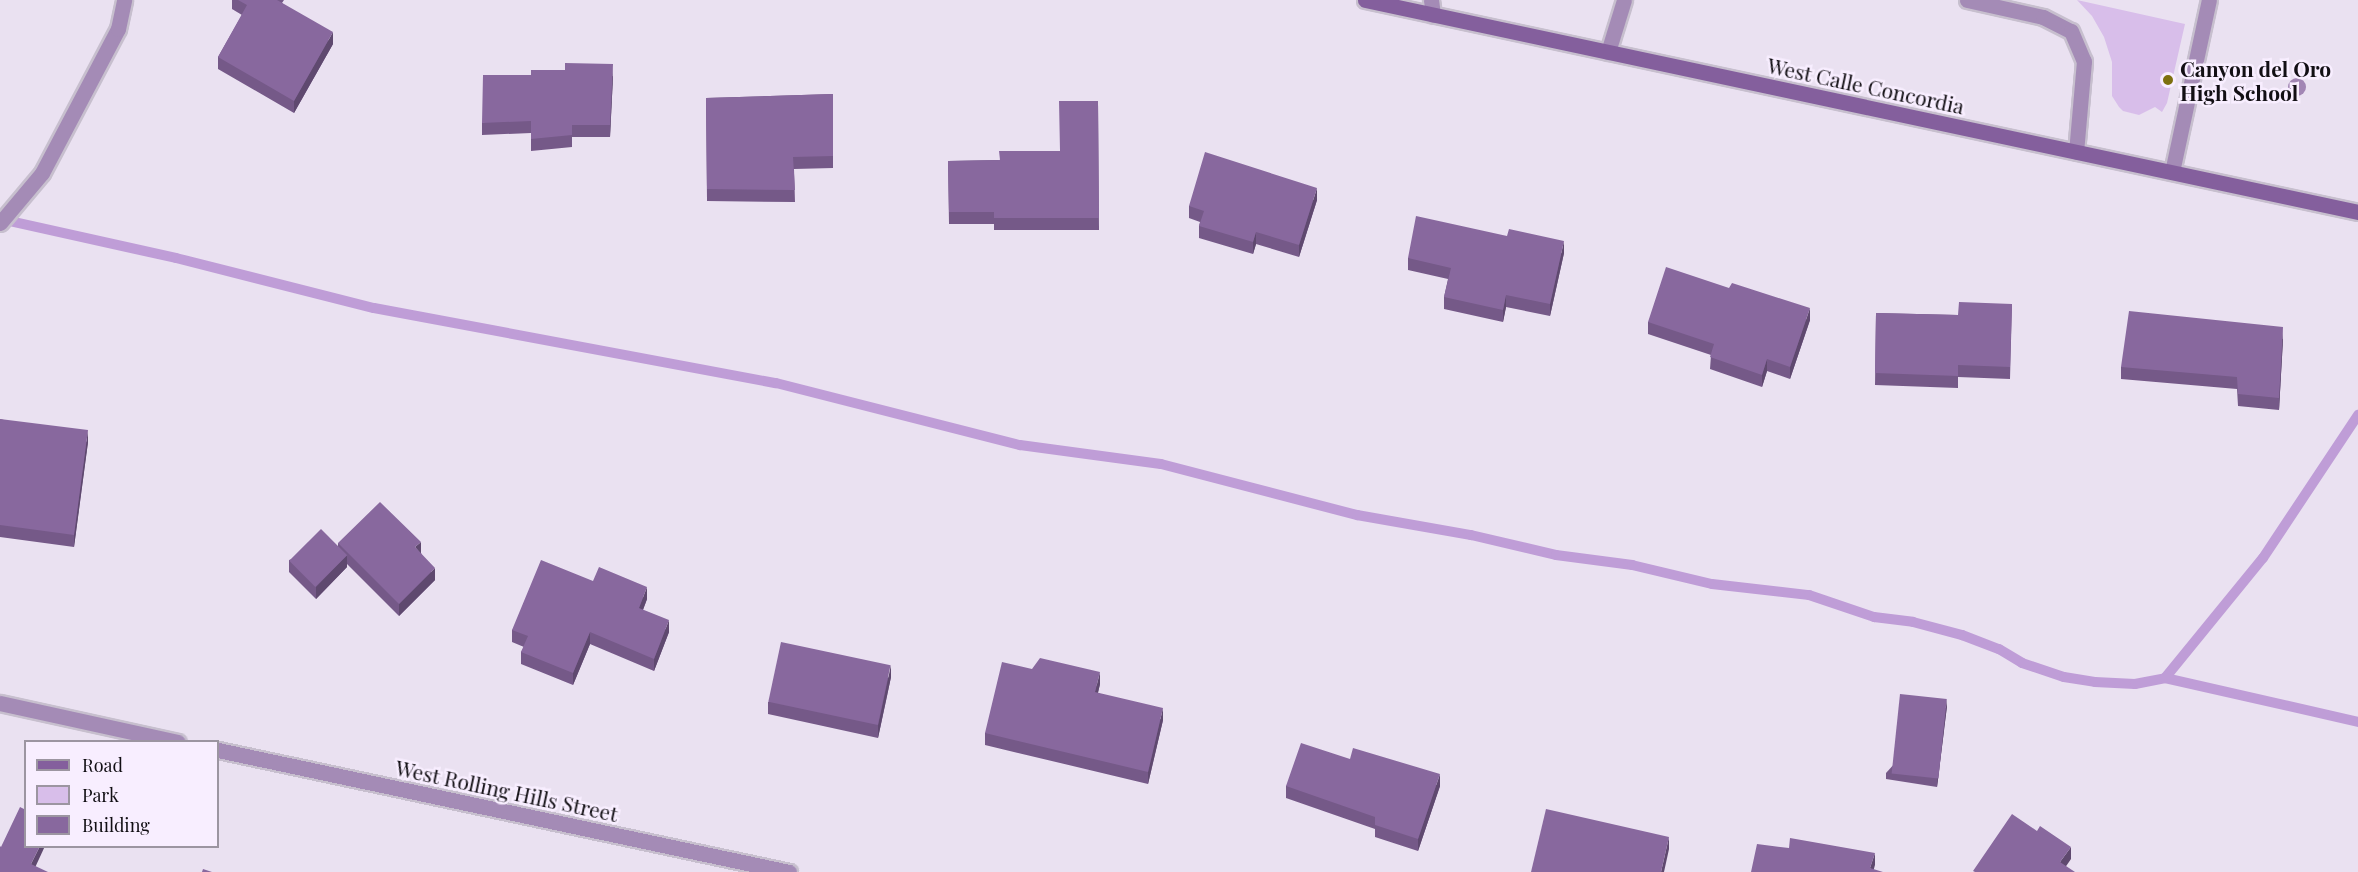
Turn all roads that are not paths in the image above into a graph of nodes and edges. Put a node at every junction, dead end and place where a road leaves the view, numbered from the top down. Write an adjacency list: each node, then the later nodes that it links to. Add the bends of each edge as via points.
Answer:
1 (124, 0): 11 (street, via 118,30 42,172)
2 (1365, 0): 6 (street, West Calle Concordia)
3 (1624, 0): 7 (street)
4 (1967, 0): 8 (street, via 2043,17 2071,31 2084,61)
5 (2209, 0): 9 (street)
6 (1432, 7): 7 (street, West Calle Concordia)
7 (1608, 52): 8 (street, West Calle Concordia)
8 (2076, 152): 9 (street, West Calle Concordia)
9 (2172, 172): 10 (street, West Calle Concordia)
10 (2358, 212)
11 (0, 223)
12 (0, 703): 13 (street)
13 (173, 740)
14 (219, 750): 15 (street, West Rolling Hills Street)
15 (789, 872)

